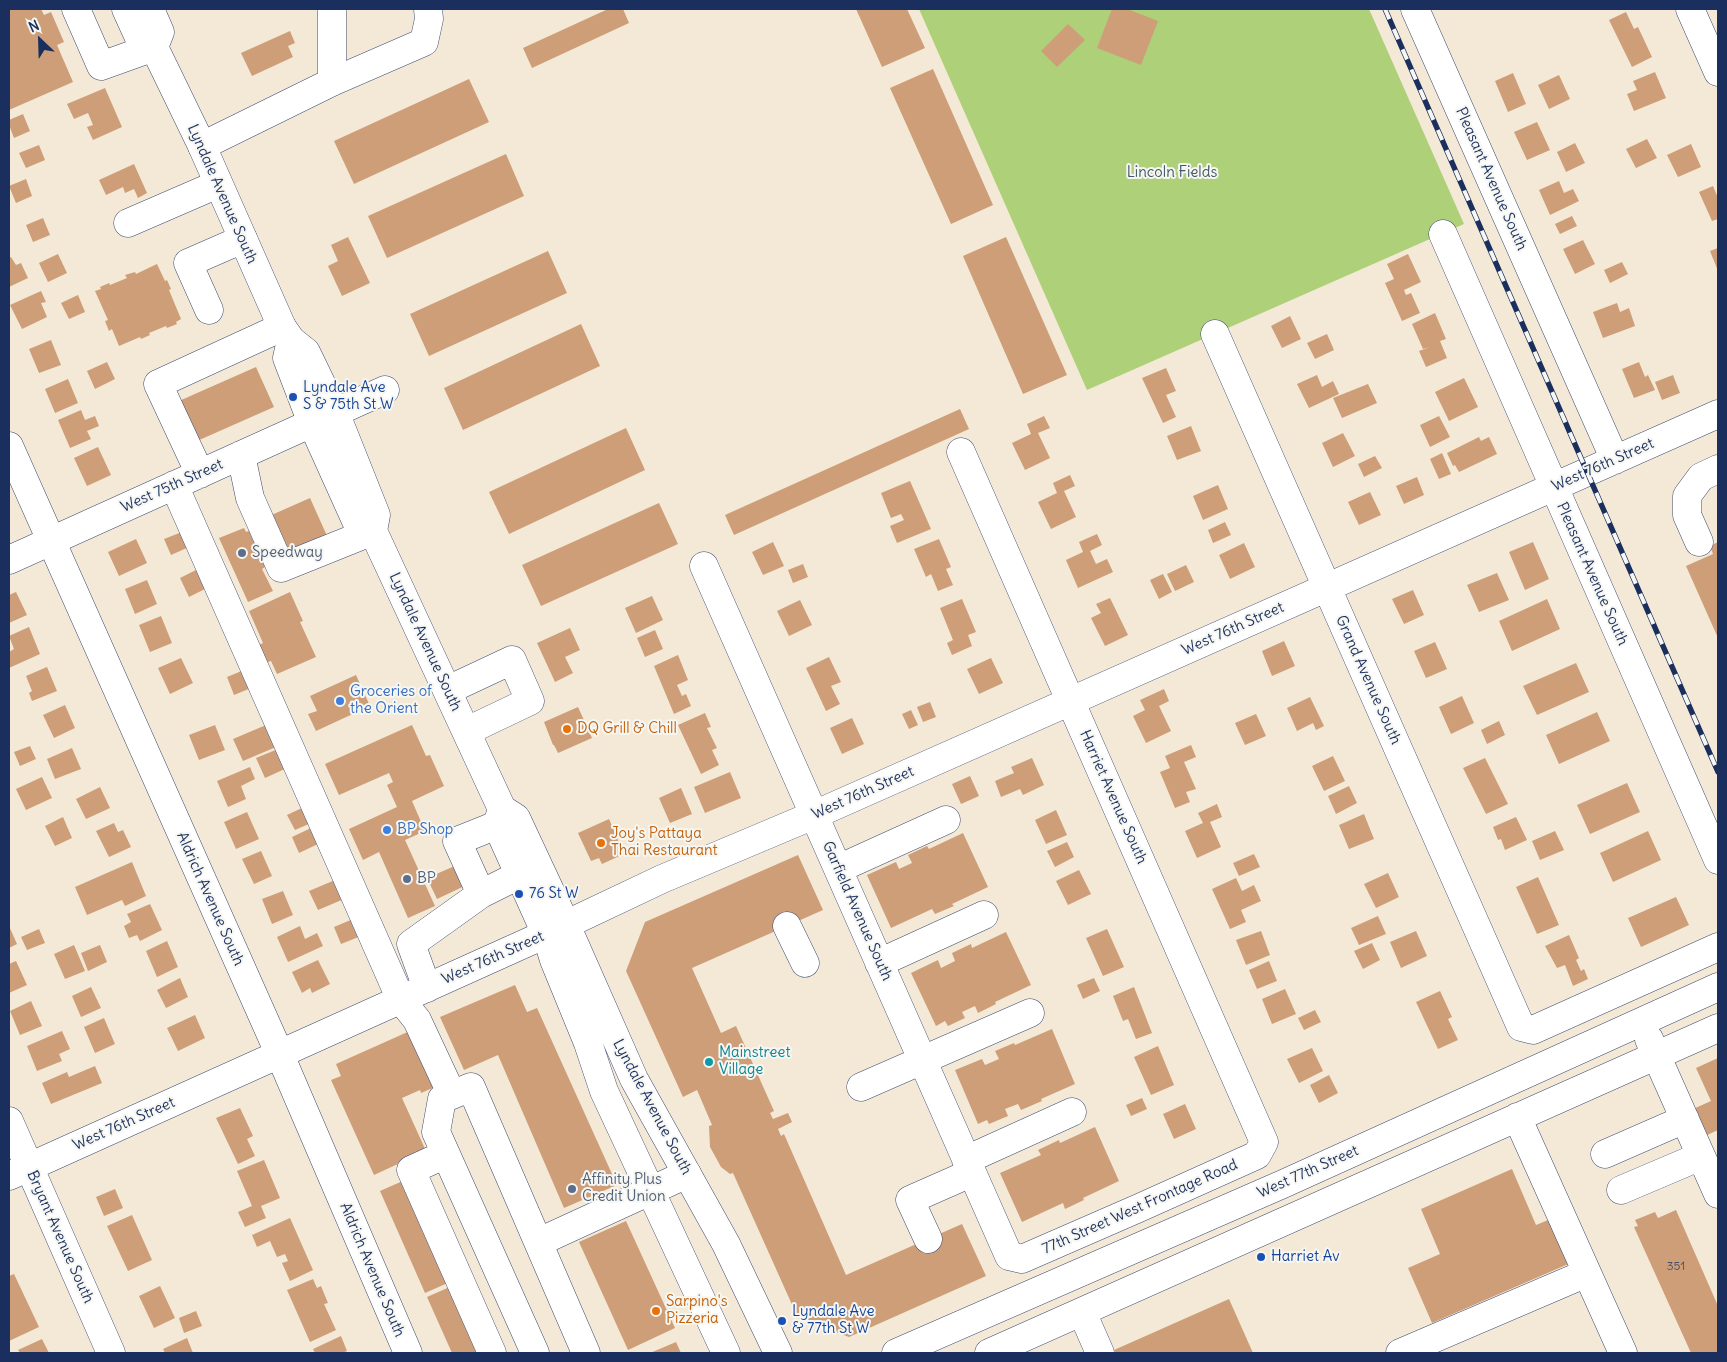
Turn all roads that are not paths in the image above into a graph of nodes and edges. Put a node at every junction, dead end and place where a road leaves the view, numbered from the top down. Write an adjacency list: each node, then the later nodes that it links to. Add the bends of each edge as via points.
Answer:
1 (76, 9): 8 (street, via 101,66)
2 (126, 9): 8 (street, Lyndale Avenue South, via 141,42)
3 (150, 9): 8 (street, via 160,32)
4 (332, 9): 10 (street)
5 (428, 9): 10 (street, via 424,42)
6 (1415, 9): 25 (street, Pleasant Avenue South)
7 (1690, 9): 9 (street)
8 (154, 47): 11 (street, Lyndale Avenue South)
9 (1718, 72)
10 (332, 82): 11 (street)
11 (202, 146): 12 (street, Lyndale Avenue South)
12 (218, 184): 13 (street); 15 (street, Lyndale Avenue South)
13 (128, 224)
14 (1443, 234): 29 (street, Pleasant Avenue South)
15 (243, 239): 16 (street, via 188,263); 17 (street, Lyndale Avenue South)
16 (209, 310)
17 (287, 333): 21 (street, Lyndale Avenue South, via 287,358); 27 (street, via 158,384)
18 (1215, 334): 35 (street, Grand Avenue South)
19 (385, 390): 21 (street, West 75th Street)
20 (1718, 414): 25 (street, West 76th Street)
21 (324, 418): 24 (street, West 75th Street); 30 (street, Lyndale Avenue South, via 376,515)
22 (9, 446): 31 (street, Aldrich Avenue South)
23 (961, 452): 37 (street, Harriet Avenue South)
24 (242, 455): 27 (street, West 75th Street); 30 (street, via 250,498 281,568)
25 (1615, 460): 29 (street, West 76th Street)
26 (1718, 469): 32 (street, via 1701,477 1687,496 1687,515)
27 (200, 474): 28 (street, West 75th Street)
28 (174, 485): 31 (street, West 75th Street); 54 (street)
29 (1554, 487): 35 (street, West 76th Street); 42 (street, Pleasant Avenue South)
30 (373, 531): 36 (street, Lyndale Avenue South)
31 (51, 541): 33 (street, West 75th Street); 58 (street, Aldrich Avenue South)
32 (1700, 542)
33 (9, 560)
34 (704, 566): 39 (street, Garfield Avenue South)
35 (1327, 587): 37 (street, West 76th Street); 49 (street, Grand Avenue South, via 1522,1027 1533,1030)
36 (448, 690): 38 (street, Lyndale Avenue South); 38 (street, via 512,660 530,701)
37 (1071, 701): 39 (street, West 76th Street); 67 (street, Harriet Avenue South)
38 (468, 731): 40 (street, Lyndale Avenue South)
39 (814, 815): 43 (street, Garfield Avenue South); 48 (street, West 76th Street, via 662,879)
40 (500, 817): 44 (street, Lyndale Avenue South); 45 (street, via 457,840); 48 (street, Lyndale Avenue South, via 516,818)
41 (946, 820): 43 (street)
42 (1718, 860)
43 (838, 869): 51 (street, Garfield Avenue South)
44 (519, 875): 45 (street); 48 (street, Lyndale Avenue South)
45 (481, 894): 53 (street, via 411,944)
46 (984, 916): 51 (street)
47 (788, 926): 50 (street)
48 (556, 930): 53 (street, West 76th Street); 73 (street, Lyndale Avenue South); 75 (street, Lyndale Avenue South, via 554,960 604,1091)
49 (1718, 947)
50 (804, 963)
51 (879, 963): 60 (street, Garfield Avenue South)
52 (1718, 987): 56 (street, West 77th Street)
53 (427, 988): 54 (street, West 76th Street)
54 (401, 1000): 58 (street, West 76th Street); 62 (street, via 417,1020)
55 (1030, 1013): 60 (street)
56 (1641, 1022): 59 (street); 89 (street, West 77th Street, via 1283,1184)
57 (1718, 1028): 59 (street)
58 (280, 1055): 72 (street, West 76th Street); 83 (street, Aldrich Avenue South)
59 (1656, 1055): 64 (street); 65 (street)
60 (922, 1061): 61 (street); 71 (street, Garfield Avenue South)
61 (861, 1087)
62 (452, 1095): 68 (street, via 442,1099 436,1132); 78 (street, via 471,1086)
63 (1072, 1112): 71 (street)
64 (1518, 1117): 80 (street); 81 (street)
65 (1685, 1119): 69 (street); 70 (street)
66 (9, 1121): 72 (street, Bryant Avenue South)
67 (1264, 1142): 79 (street, 77th Street West Frontage Road, via 1257,1155 1202,1180 1022,1259)
68 (446, 1154): 84 (street, via 411,1170); 85 (street)
69 (1606, 1154)
70 (1701, 1156): 74 (street); 76 (street)
71 (968, 1166): 77 (street, via 911,1200); 79 (street, Garfield Avenue South)
72 (19, 1171): 82 (street, Bryant Avenue South)
73 (687, 1174): 75 (street); 88 (street, Lyndale Avenue South, via 726,1244)
74 (1620, 1190)
75 (650, 1191): 78 (street); 87 (street, Lyndale Avenue South)
76 (1718, 1194)
77 (928, 1239)
78 (539, 1242): 86 (street)
79 (1009, 1256)
80 (1587, 1273): 92 (street); 93 (street)
81 (1082, 1312): 90 (street); 91 (street)
82 (111, 1353)
83 (408, 1353)
84 (492, 1353)
85 (535, 1353)
86 (586, 1353)
87 (726, 1353)
88 (778, 1353)
89 (896, 1353)
90 (989, 1353)
91 (1100, 1353)
92 (1400, 1353)
93 (1623, 1353)

